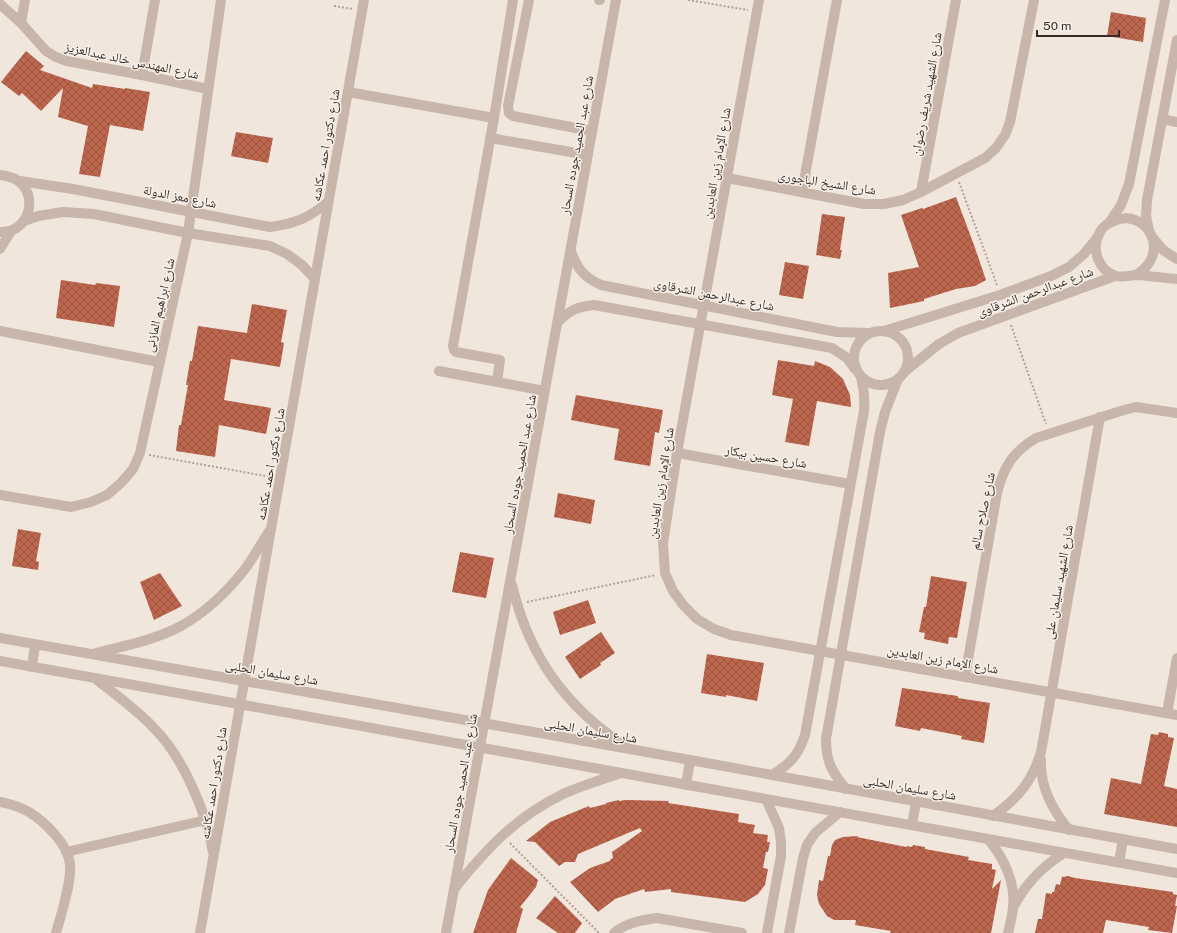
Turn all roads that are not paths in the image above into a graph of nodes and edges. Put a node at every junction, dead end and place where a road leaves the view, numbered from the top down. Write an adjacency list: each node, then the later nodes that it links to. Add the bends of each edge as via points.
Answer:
1 (25, 0): 14 (street)
2 (155, 0): 16 (street)
3 (222, 0): 17 (street, شارع ابراهيم المازنى)
4 (364, 0): 18 (street, شارع دكتور احمد عكاشه)
5 (513, 0): 19 (street)
6 (529, 0): 22 (street, via 508,106 509,113 513,116)
7 (616, 0): 22 (street, شارع عبد الحميد جوده السحار)
8 (759, 0): 26 (street, شارع الإمام زين العابدين)
9 (837, 0): 28 (street)
10 (956, 0): 29 (street, شارع الشهيد شريف رضوان)
11 (1034, 0): 29 (street, شارع الشيخ الباجورى, via 1010,122 1005,135 985,158)
12 (1165, 0): 33 (street, via 1129,184)
13 (0, 4): 14 (street, شارع المهندس خالد عبدالعزيز)
14 (21, 23): 16 (street, شارع المهندس خالد عبدالعزيز, via 46,51 56,57)
15 (1177, 40): 20 (street)
16 (142, 75): 17 (street, شارع المهندس خالد عبدالعزيز)
17 (208, 89): 31 (street, شارع ابراهيم المازنى)
18 (348, 92): 19 (street); 30 (street, شارع دكتور احمد عكاشه)
19 (494, 118): 23 (street)
20 (1162, 119): 21 (street); 37 (street, via 1147,200 1146,216)
21 (1177, 122)
22 (592, 131): 24 (street, شارع عبد الحميد جوده السحار)
23 (490, 138): 24 (street); 56 (street, via 453,348 456,352 500,360)
24 (588, 155): 40 (street, شارع عبد الحميد جوده السحار)
25 (0, 175): 27 (street, شارع معز الدولة)
26 (727, 178): 28 (street, شارع الشيخ الباجورى); 46 (street, شارع الإمام زين العابدين)
27 (20, 181): 31 (street, شارع معز الدولة); 32 (street, via 30,203)
28 (802, 192): 29 (street, شارع الشيخ الباجورى, via 864,204 884,204 903,200)
29 (921, 192)
30 (328, 202): 31 (street, شارع معز الدولة, via 316,212 286,225 270,226); 44 (street, شارع دكتور احمد عكاشه)
31 (191, 211): 36 (street, شارع ابراهيم المازنى)
32 (24, 221): 34 (street); 36 (street, via 49,214 77,212)
33 (1109, 223): 37 (street, via 1117,219 1131,219 1143,224); 38 (street)
34 (11, 231): 35 (street); 39 (street)
35 (0, 232)
36 (188, 234): 44 (street, via 270,246 287,254); 52 (street, شارع ابراهيم المازنى)
37 (1151, 235): 41 (street, via 1163,250); 42 (street, via 1153,256 1143,271)
38 (1097, 238): 43 (street, via 1096,256 1101,265); 49 (street, شارع عبدالرحمن الشرقاوى, via 1069,267 1051,276 1000,295)
39 (0, 249)
40 (571, 251): 46 (street, شارع عبدالرحمن الشرقاوى, via 581,272 601,285); 47 (street, شارع عبد الحميد جوده السحار)
41 (1177, 259)
42 (1136, 275): 43 (street); 45 (street)
43 (1115, 276): 55 (street, شارع عبدالرحمن الشرقاوى, via 958,333 939,344)
44 (315, 279): 63 (street, شارع دكتور احمد عكاشه)
45 (1177, 279)
46 (704, 306): 48 (street, شارع الإمام زين العابدين); 51 (street, شارع عبدالرحمن الشرقاوى, via 837,332)
47 (558, 322): 48 (street, via 568,312 594,305); 57 (street, شارع عبد الحميد جوده السحار)
48 (700, 324): 54 (street, via 832,348 847,358); 60 (street, شارع الإمام زين العابدين)
49 (884, 331): 51 (street); 55 (street, via 893,333 905,346 908,364)
50 (0, 332): 52 (street)
51 (868, 333): 54 (street, via 855,348 853,359)
52 (159, 362): 62 (street, شارع ابراهيم المازنى, via 140,453 133,469 122,483 107,495 71,507)
53 (439, 371): 56 (street)
54 (858, 373): 55 (street, via 867,382 879,385 891,383); 61 (street, via 864,388 865,400)
55 (901, 376): 69 (street, via 885,412 880,432)
56 (496, 382): 57 (street)
57 (545, 391): 64 (street, شارع عبد الحميد جوده السحار)
58 (1177, 413): 59 (street, شارع صلاح سالم, via 1136,407)
59 (1100, 417): 73 (street, شارع صلاح سالم, via 1049,433 1030,442 1014,455 1006,466 1000,479); 76 (street, شارع الشهيد سليمان على)
60 (677, 453): 61 (street, شارع حسين بيكار); 67 (street, شارع الإمام زين العابدين, via 663,543 665,574 673,591 697,619 714,628 732,635)
61 (850, 484): 67 (street)
62 (0, 495)
63 (273, 525): 68 (street, via 246,568 227,590 203,611 180,626 156,636); 75 (street, شارع دكتور احمد عكاشه)
64 (511, 580): 79 (street, شارع عبد الحميد جوده السحار); 81 (street, via 516,604 526,629 537,654 555,682 586,717)
65 (0, 638): 66 (street, شارع سليمان الحلبى)
66 (35, 645): 68 (street, شارع سليمان الحلبى); 72 (street)
67 (820, 651): 69 (street, شارع الإمام زين العابدين); 85 (street, via 805,735 800,748 793,759)
68 (92, 654): 75 (street, شارع سليمان الحلبى)
69 (841, 654): 73 (street, شارع الإمام زين العابدين); 87 (street, via 826,739 826,754 830,767)
70 (1177, 658): 78 (street)
71 (0, 661): 72 (street)
72 (32, 667): 74 (street)
73 (965, 676): 76 (street, شارع الإمام زين العابدين)
74 (96, 678): 77 (street); 93 (street, via 131,706 170,747 186,773)
75 (244, 680): 77 (street, شارع دكتور احمد عكاشه); 79 (street, شارع سليمان الحلبى)
76 (1052, 692): 78 (street, شارع الإمام زين العابدين); 82 (street, شارع الشهيد سليمان على)
77 (239, 704): 80 (street); 101 (street, شارع دكتور احمد عكاشه)
78 (1172, 714)
79 (484, 724): 80 (street, شارع عبد الحميد جوده السحار); 81 (street, شارع سليمان الحلبى)
80 (480, 748): 84 (street); 104 (street, شارع عبد الحميد جوده السحار)
81 (630, 749): 83 (street, شارع سليمان الحلبى)
82 (1041, 752): 92 (street, شارع الشهيد سليمان على, via 1036,768 1022,791); 95 (street, شارع الشهيد سليمان على, via 1044,786 1052,806)
83 (690, 761): 85 (street, شارع سليمان الحلبى); 86 (street)
84 (621, 773): 86 (street); 104 (street, via 557,797 514,824 492,844)
85 (772, 775): 87 (street, شارع سليمان الحلبى)
86 (686, 785): 88 (street)
87 (846, 789): 90 (street, شارع سليمان الحلبى)
88 (766, 799): 91 (street); 111 (street, via 779,828 781,842 781,856)
89 (0, 802): 99 (street, via 29,812 50,830)
90 (916, 802): 92 (street, شارع سليمان الحلبى); 94 (street)
91 (840, 812): 94 (street); 112 (street, via 815,832 807,845)
92 (993, 816): 95 (street, شارع سليمان الحلبى)
93 (206, 820): 99 (street); 101 (street)
94 (912, 825): 96 (street)
95 (1069, 830): 97 (street, شارع سليمان الحلبى)
96 (988, 839): 100 (street); 105 (street, via 1000,854 1008,871)
97 (1123, 840): 98 (street, شارع سليمان الحلبى); 102 (street)
98 (1177, 849)
99 (66, 852): 106 (street, via 70,863 70,877)
100 (1064, 852): 102 (street); 105 (street, via 1034,876)
101 (214, 857): 107 (street, شارع دكتور احمد عكاشه)
102 (1119, 862): 103 (street)
103 (1177, 873)
104 (454, 890): 108 (street, شارع عبد الحميد جوده السحار)
105 (1013, 907): 113 (street)
106 (56, 933)
107 (200, 933)
108 (446, 933)
109 (614, 933): 110 (street, via 629,924 657,918)
110 (742, 933)
111 (767, 933)
112 (789, 933)
113 (1008, 933)

